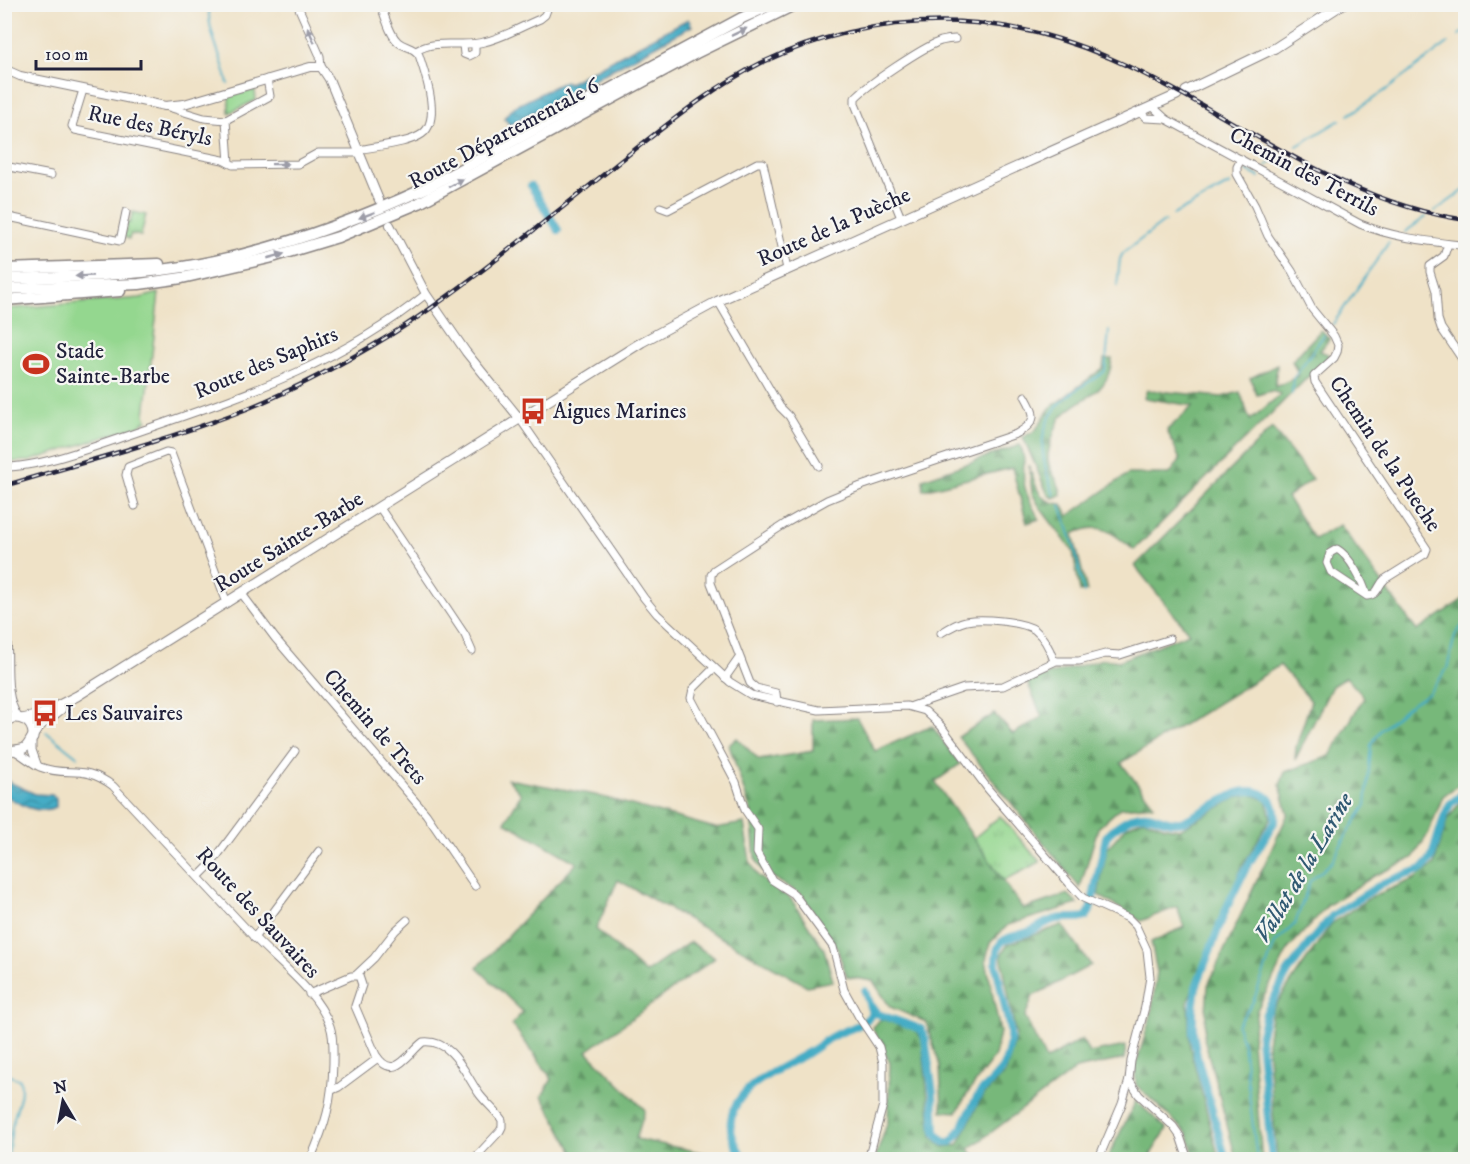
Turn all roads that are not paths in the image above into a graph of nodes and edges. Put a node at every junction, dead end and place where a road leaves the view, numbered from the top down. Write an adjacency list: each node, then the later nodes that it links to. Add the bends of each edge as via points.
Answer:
1 (297, 4): 11 (street, one-way to 1)
2 (380, 4): 10 (street, via 395,39)
3 (549, 4): 8 (street, via 540,19)
4 (773, 4): 33 (highway, Route Départementale 6, one-way to 33, via 426,188 330,229)
5 (796, 4): 36 (highway, Route Départementale 6, one-way to 5, via 302,249 419,203 696,53)
6 (1344, 4): 16 (main road, Route de la Puèche, via 1275,48)
7 (955, 39): 29 (street, via 927,48 855,98)
8 (476, 44): 9 (street); 9 (street, via 475,53 469,56 464,54)
9 (463, 45): 10 (street, via 436,43)
10 (416, 51): 20 (street, via 432,121 413,138)
11 (321, 67): 13 (street); 20 (street)
12 (4, 69): 14 (street)
13 (267, 79): 15 (street); 19 (street, via 270,96)
14 (83, 90): 15 (street); 22 (street, Rue des Béryls, via 72,126 75,130)
15 (165, 106): 19 (street)
16 (1152, 106): 17 (main road, Route de la Puèche); 18 (street, Chemin des Terrils)
17 (1139, 111): 18 (street, Chemin des Terrils, via 1146,118); 29 (main road, Route de la Puèche)
18 (1166, 119): 21 (street, Chemin des Terrils)
19 (226, 120): 22 (street)
20 (359, 152): 22 (street, one-way to 20, via 298,164 318,153); 25 (street)
21 (1241, 159): 31 (street, Chemin des Terrils, via 1375,230); 50 (street, Chemin de la Pueche, via 1236,170 1239,179 1268,236 1338,345 1334,358 1314,376 1316,385 1427,549 1385,579 1378,592)
22 (226, 162)
23 (4, 166): 24 (street)
24 (51, 175)
25 (379, 200)
26 (660, 207): 35 (street, via 668,210 763,163)
27 (126, 212): 28 (street, via 120,240)
28 (4, 216)
29 (901, 218): 35 (main road, Route de la Puèche)
30 (390, 225): 39 (street)
31 (1448, 244): 32 (street, Chemin des Terrils); 42 (street, via 1444,256 1430,266 1430,272 1441,328)
32 (1466, 246)
33 (226, 259): 34 (highway); 37 (highway, one-way to 37, via 138,273)
34 (4, 269)
35 (788, 269): 41 (main road, Route de la Puèche)
36 (219, 270): 38 (highway, via 139,284); 40 (highway, via 151,288)
37 (4, 279)
38 (4, 289)
39 (426, 294): 44 (street); 46 (street, Route des Saphirs, via 356,344 239,398 31,465)
40 (4, 300)
41 (718, 301): 44 (main road, Route de la Puèche, via 642,342); 45 (street)
42 (1466, 365)
43 (1025, 396): 56 (street, via 1034,413 1026,429 827,500 714,570 711,583)
44 (520, 419): 48 (main road, Route Sainte-Barbe); 58 (street, via 644,598)
45 (819, 466)
46 (4, 467)
47 (135, 506): 51 (street, via 126,475 128,467 171,453)
48 (380, 508): 49 (main road, Route Sainte-Barbe); 55 (street)
49 (242, 594): 51 (main road, Route Sainte-Barbe); 71 (street, Chemin de Trets, via 426,814)
50 (1367, 596): 50 (street, via 1362,580 1343,552 1337,549 1329,553 1327,563 1331,572)
51 (227, 603): 60 (main road, Route Sainte-Barbe)
52 (4, 621): 63 (street, via 8,643 7,698)
53 (941, 633): 57 (street, via 972,621 1023,624 1036,630 1047,643)
54 (1170, 639): 57 (street, via 1120,655)
55 (472, 651)
56 (739, 657): 59 (street); 61 (street, via 751,684 776,693)
57 (1054, 661): 62 (street, via 1003,686 964,688)
58 (714, 668): 59 (street); 81 (street, via 693,689 691,698 758,829 757,854 772,880 794,894 833,947 844,990 879,1047 883,1063 882,1112)
59 (725, 678): 61 (street, via 750,695)
60 (77, 696): 63 (main road, Route Sainte-Barbe, via 40,715); 65 (main road, Route Sainte-Barbe, via 40,726)
61 (777, 702): 62 (street, via 819,710)
62 (912, 706): 77 (street, via 933,718 1001,805 1083,897 1128,918 1143,938 1150,963 1149,992)
63 (20, 718): 64 (main road, Route Sainte-Barbe); 65 (main road, via 32,728)
64 (4, 722)
65 (32, 740): 66 (main road, Route Sainte-Barbe, via 27,747); 68 (street)
66 (9, 750): 68 (street, Route des Sauvaires)
67 (295, 751): 70 (street)
68 (38, 766): 70 (street, Route des Sauvaires, via 81,771 102,778)
69 (319, 851): 73 (street)
70 (199, 876): 73 (street, Route des Sauvaires)
71 (476, 886)
72 (407, 920): 74 (street)
73 (254, 938): 75 (street, Route des Sauvaires)
74 (356, 975): 75 (street); 76 (street, via 362,985 355,1006)
75 (309, 994): 78 (street, Route des Sauvaires, via 330,1028)
76 (378, 1059): 78 (street); 80 (street, via 388,1065 399,1065 423,1042 435,1042 448,1050 502,1120 500,1131)
77 (1129, 1080): 82 (street); 83 (street, via 1138,1095 1173,1126)
78 (332, 1090): 79 (street, Route des Sauvaires, via 329,1112)
79 (310, 1160)
80 (472, 1160)
81 (868, 1160)
82 (1098, 1160)
83 (1188, 1160)

